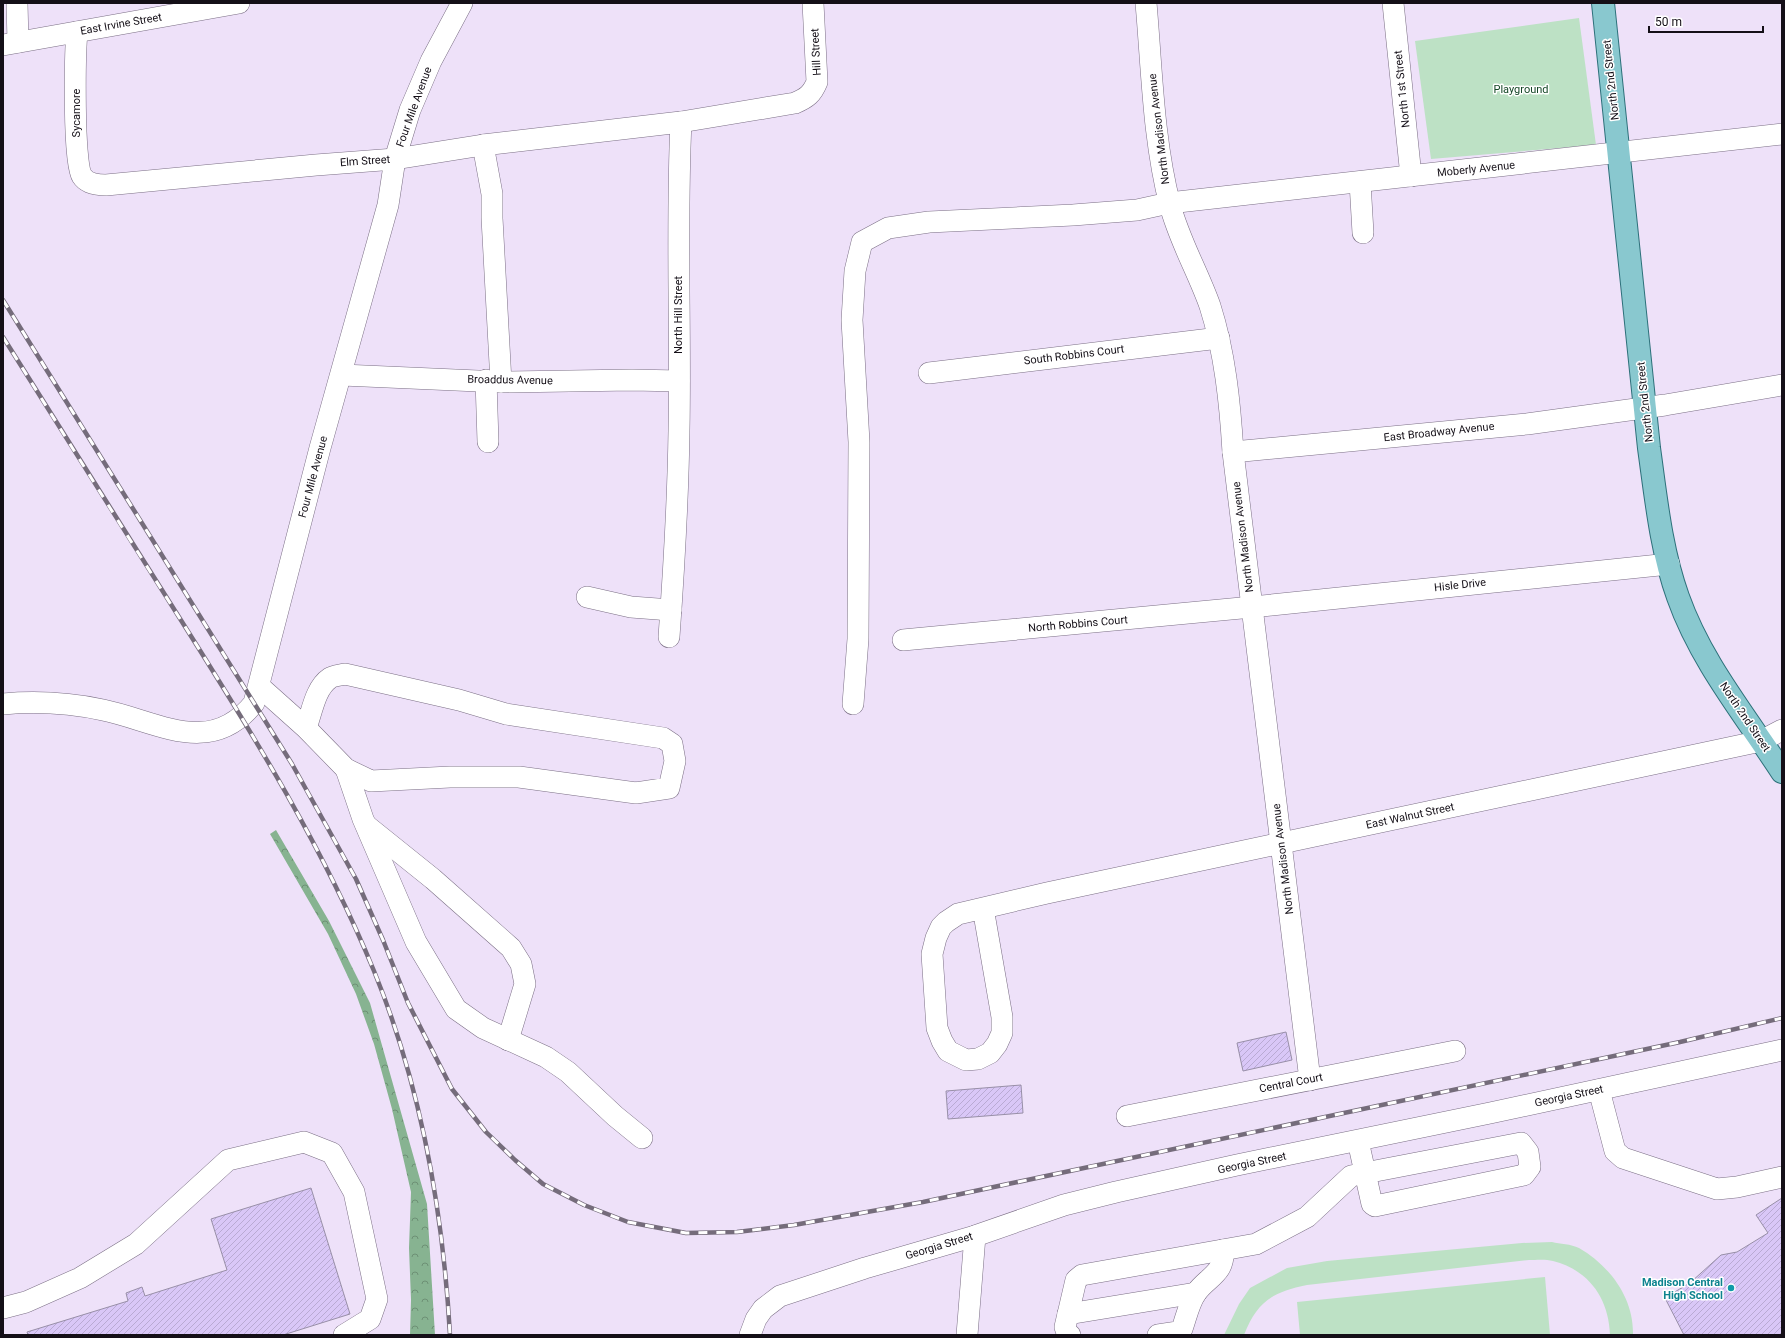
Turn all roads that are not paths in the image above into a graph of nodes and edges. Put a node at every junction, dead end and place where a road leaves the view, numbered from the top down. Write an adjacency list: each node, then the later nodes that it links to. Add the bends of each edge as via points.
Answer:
1 (17, 3): 9 (street)
2 (239, 3): 8 (street, East Irvine Street)
3 (462, 3): 14 (street, Four Mile Avenue, via 431,61 410,110)
4 (813, 3): 10 (street, Hill Street, via 817,82 807,98 796,103)
5 (1146, 3): 18 (street, North Madison Avenue, via 1159,149)
6 (1393, 3): 15 (street, North 1st Street)
7 (1603, 3): 13 (main road, North 2nd Street)
8 (77, 32): 9 (street, East Irvine Street); 17 (street, Sycamore, via 78,168 82,176)
9 (11, 43)
10 (681, 122): 12 (street, Elm Street); 24 (street, North Hill Street)
11 (1782, 134): 13 (street, Moberly Avenue)
12 (483, 145): 14 (street, Elm Street); 23 (street, via 492,194)
13 (1618, 153): 15 (street, Moberly Avenue); 26 (main road, North 2nd Street)
14 (395, 159): 17 (street, Elm Street); 22 (street, Four Mile Avenue, via 388,205)
15 (1411, 176): 16 (street, Moberly Avenue)
16 (1360, 182): 18 (street, Moberly Avenue); 19 (street)
17 (96, 185)
18 (1169, 203): 20 (street, North Madison Avenue); 37 (street, Moberly Avenue, via 1137,210 929,222 888,228 862,242 855,271 852,320 859,442 858,639)
19 (1363, 233)
20 (1219, 338): 21 (street, South Robbins Court); 28 (street, North Madison Avenue, via 1227,379)
21 (929, 373)
22 (342, 375): 23 (street, Broaddus Avenue); 35 (street, Four Mile Avenue, via 320,448)
23 (494, 381): 24 (street, Broaddus Avenue); 27 (street)
24 (679, 381): 32 (street, North Hill Street, via 677,501)
25 (1782, 385): 26 (street, East Broadway Avenue)
26 (1645, 408): 28 (street, East Broadway Avenue, via 1527,424); 29 (main road, North 2nd Street, via 1658,511)
27 (488, 442)
28 (1233, 452): 31 (street, North Madison Avenue)
29 (1669, 564): 31 (street, Hisle Drive); 40 (main road, North 2nd Street, via 1678,598 1712,667)
30 (587, 597): 32 (street, via 630,607)
31 (1252, 607): 34 (street, North Robbins Court); 44 (street, North Madison Avenue)
32 (671, 610): 33 (street, North Hill Street)
33 (669, 637)
34 (903, 640)
35 (259, 686): 36 (street, Four Mile Avenue, via 254,703 241,716 228,726 202,733 167,728 84,706 38,702); 38 (street)
36 (3, 704)
37 (854, 704)
38 (306, 728): 41 (street); 41 (street, via 322,686 330,678 345,674 459,700 506,714 663,738 672,744 675,761 669,788 636,793 519,777 371,781)
39 (1782, 730): 40 (street, East Walnut Street)
40 (1761, 741): 42 (main road, North 2nd Street); 44 (street, East Walnut Street)
41 (346, 769): 43 (street)
42 (1782, 772)
43 (365, 824): 46 (street, via 416,942 456,1009 483,1028); 46 (street, via 511,948 521,964 525,984)
44 (1281, 844): 45 (street, East Walnut Street); 49 (street, North Madison Avenue)
45 (983, 908): 45 (street, East Walnut Street, via 958,914 946,922 936,938 932,954 940,1035 948,1051 966,1060 978,1059 990,1053 1002,1033 1002,1017)
46 (508, 1040): 52 (street, via 546,1057 568,1072 614,1116)
47 (1455, 1050): 49 (street, Central Court)
48 (1782, 1050): 50 (street, Georgia Street)
49 (1310, 1080): 51 (street, Central Court)
50 (1599, 1090): 53 (street, Georgia Street); 55 (street, via 1615,1151 1623,1158 1717,1189)
51 (1128, 1116)
52 (642, 1138)
53 (1358, 1141): 54 (street); 56 (street, Georgia Street, via 1116,1192 1064,1205)
54 (1365, 1173): 54 (street, via 1372,1204 1375,1206 1524,1175 1530,1167 1528,1152 1521,1143); 57 (street, via 1351,1176 1307,1217 1256,1244)
55 (1782, 1177)
56 (975, 1236): 62 (street, Georgia Street, via 780,1296 763,1309); 63 (street)
57 (1223, 1250): 58 (street, via 1224,1261); 60 (street, via 1082,1275 1076,1280)
58 (1196, 1294): 60 (street); 65 (street, via 1182,1329)
59 (3, 1308): 61 (street, via 26,1302 80,1278 136,1244 228,1160 304,1142 332,1153 354,1192 377,1298 370,1319)
60 (1068, 1314): 64 (street, via 1065,1327)
61 (344, 1335)
62 (750, 1335)
63 (967, 1335)
64 (1070, 1335)
65 (1158, 1335)

